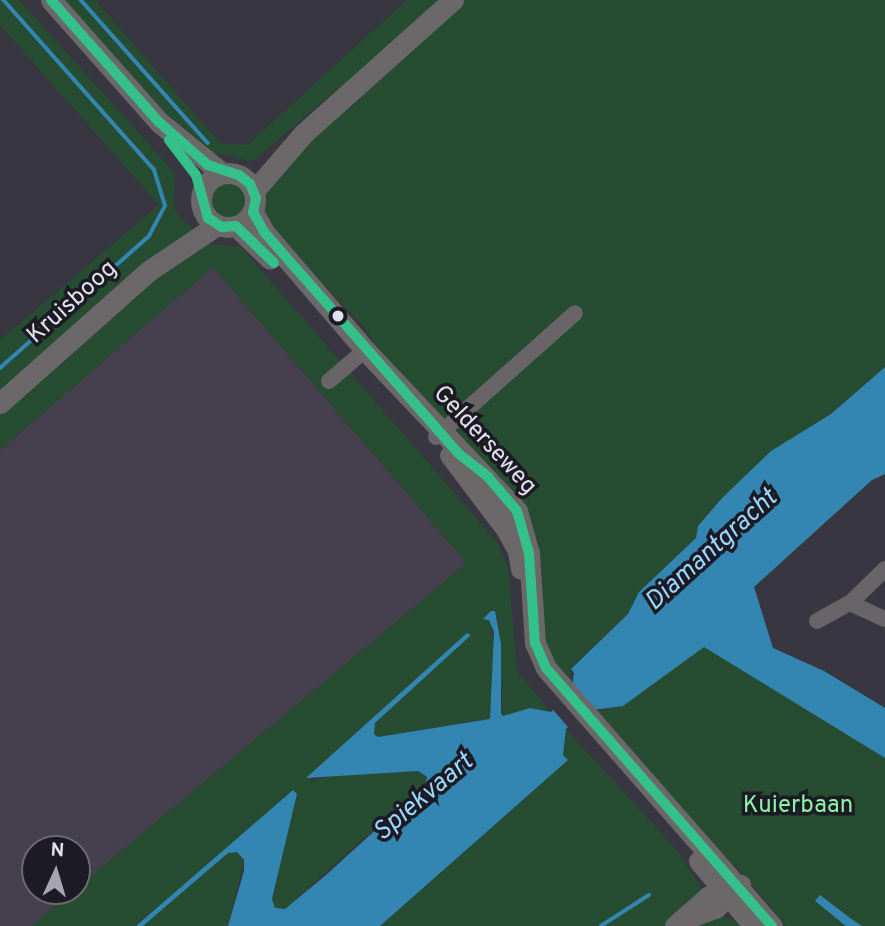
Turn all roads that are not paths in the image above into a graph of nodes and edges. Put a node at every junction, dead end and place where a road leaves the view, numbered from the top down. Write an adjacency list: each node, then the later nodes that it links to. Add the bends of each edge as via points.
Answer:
1 (51, 0): 3 (street)
2 (453, 0): 4 (street)
3 (159, 122): 5 (street); 7 (street)
4 (304, 133): 5 (street); 6 (street)
5 (230, 174): 6 (street); 7 (street)
6 (254, 191): 8 (street)
7 (202, 198): 9 (street, via 208,218); 10 (street, Kruisboog)
8 (253, 212): 9 (street); 12 (street, Gelderseweg, via 264,232)
9 (227, 225): 10 (street, Kruisboog); 12 (street, Gelderseweg)
10 (150, 270): 14 (street, Kruisboog)
11 (575, 313): 15 (street)
12 (362, 352): 13 (street); 15 (street, Gelderseweg)
13 (330, 381)
14 (0, 403)
15 (438, 436): 20 (street, Gelderseweg, via 517,511 528,543 535,643 555,688)
16 (885, 569): 17 (street)
17 (850, 603): 18 (street); 19 (street)
18 (885, 619)
19 (817, 621)
20 (731, 890): 21 (street); 22 (street, Gelderseweg); 23 (street, Gelderseweg)
21 (681, 922)
22 (754, 926)
23 (772, 926)

